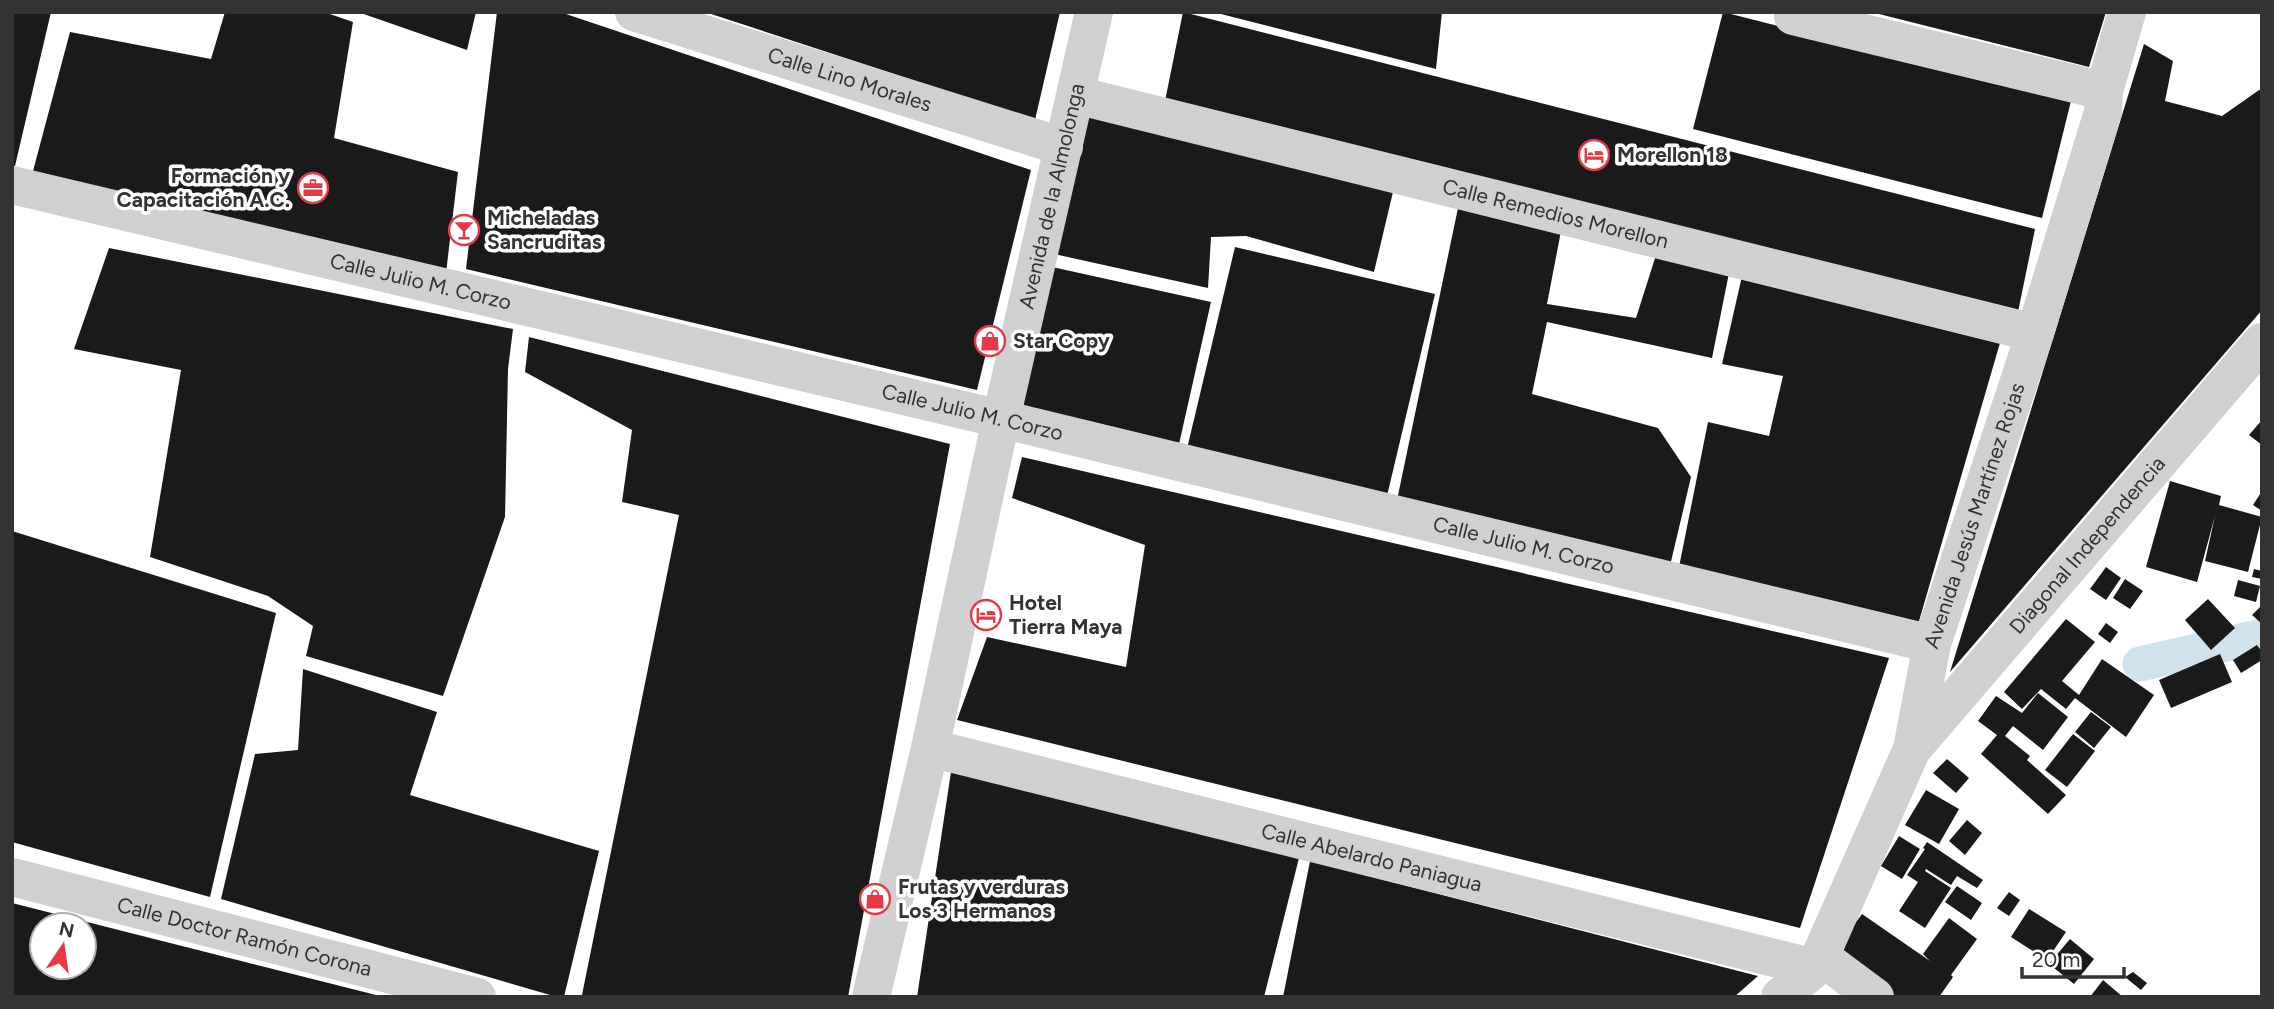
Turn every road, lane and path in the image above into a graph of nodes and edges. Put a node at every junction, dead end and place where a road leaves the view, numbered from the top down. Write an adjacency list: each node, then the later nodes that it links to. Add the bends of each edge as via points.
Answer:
1 (634, 12): 7 (street, Calle Lino Morales)
2 (1094, 12): 6 (street, Avenida de la Almolonga)
3 (2127, 12): 5 (street, Avenida Jesús Martínez Rojas)
4 (1793, 16): 5 (street)
5 (2104, 91): 9 (street, Avenida Jesús Martínez Rojas, via 2103,112)
6 (1076, 95): 7 (street, Avenida de la Almolonga); 9 (street, Calle Remedios Morellon)
7 (1064, 147): 11 (street, Avenida de la Almolonga)
8 (12, 185): 11 (street, Calle Julio M. Corzo)
9 (2035, 333): 12 (street, Avenida Jesús Martínez Rojas)
10 (2262, 342): 14 (street, Diagonal Independencia)
11 (1001, 419): 12 (street, Calle Julio M. Corzo); 13 (street, Avenida de la Almolonga)
12 (1932, 645): 14 (street, Avenida Jesús Martínez Rojas)
13 (930, 748): 16 (street, Calle Abelardo Paniagua); 18 (street, Avenida de la Almolonga)
14 (1912, 749): 16 (street, Avenida Jesús Martínez Rojas)
15 (12, 877): 17 (street, Calle Doctor Ramón Corona)
16 (1816, 964): 19 (street, Avenida Jesús Martínez Rojas); 20 (street, Calle Abelardo Paniagua, via 1832,965)
17 (477, 997)
18 (871, 997)
19 (1780, 997)
20 (1875, 997)

